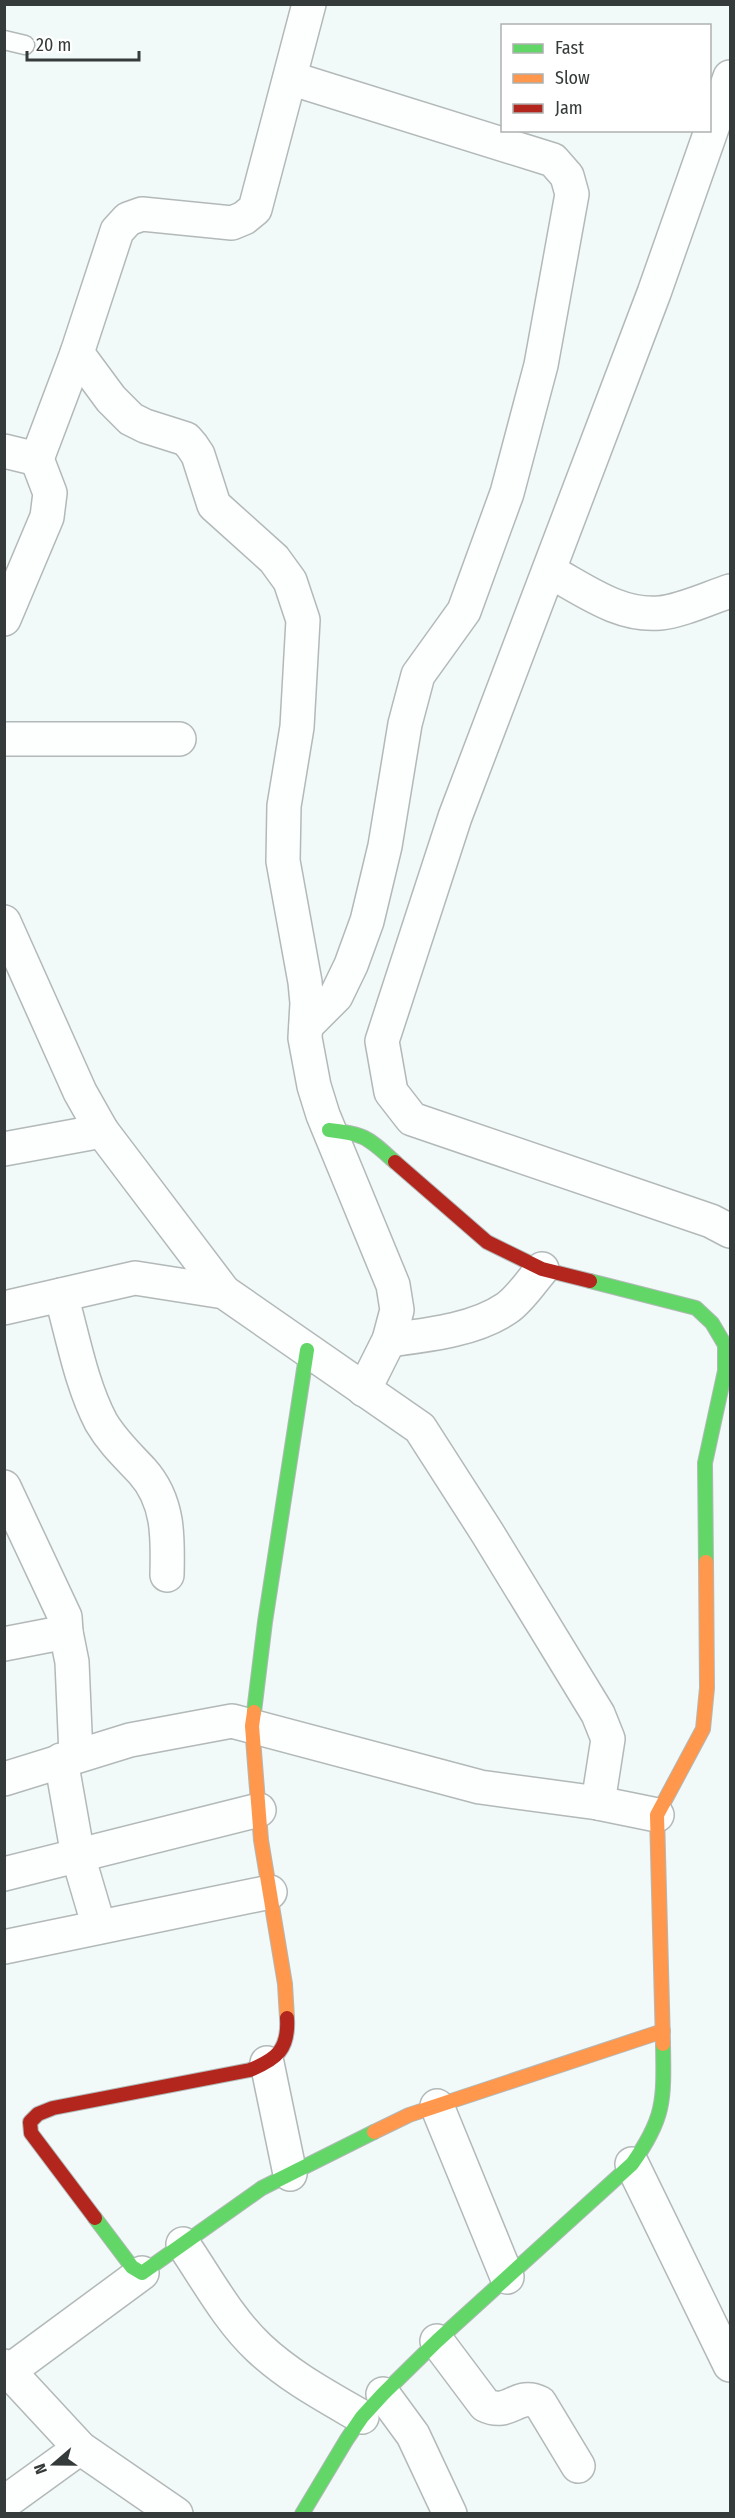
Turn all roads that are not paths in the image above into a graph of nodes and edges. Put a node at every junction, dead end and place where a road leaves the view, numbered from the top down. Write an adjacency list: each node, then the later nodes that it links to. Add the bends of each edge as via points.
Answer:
1 (309, 4): 5 (street)
2 (4, 40): 3 (lane)
3 (25, 45)
4 (730, 77): 6 (street)
5 (290, 78): 8 (street, via 255,209 232,223 142,214 128,219 117,231); 17 (street, via 553,160 567,176 572,194 541,365 507,493 465,611 418,675 405,724 385,846 367,921 351,965 336,996)
6 (711, 131)
7 (711, 132): 11 (street)
8 (77, 353): 10 (street); 17 (street, via 131,419 186,440 192,446 214,506 274,559 290,581 303,620 297,727 284,806 283,861 305,982)
9 (4, 451): 10 (street)
10 (37, 459): 13 (street, via 50,493 47,518)
11 (549, 571): 12 (street, via 621,609 637,612 661,613); 21 (street, via 455,817 382,1041 391,1092 412,1119 711,1221)
12 (730, 591)
13 (4, 619)
14 (4, 739): 15 (street)
15 (179, 739)
16 (4, 922): 19 (street, via 80,1092)
17 (306, 1026): 18 (street, via 314,1086)
18 (329, 1130): 22 (street, via 367,1137 487,1242); 26 (street, via 393,1285 397,1310)
19 (102, 1131): 20 (street); 23 (street)
20 (4, 1149)
21 (730, 1231)
22 (542, 1269): 26 (street, via 509,1307 489,1318); 38 (street, via 696,1308 712,1323 725,1345 725,1371 705,1463 703,1729)
23 (224, 1292): 24 (street, via 135,1278); 27 (street)
24 (61, 1295): 25 (street); 30 (street, via 101,1422 161,1500 168,1536)
25 (4, 1308)
26 (389, 1340): 28 (street)
27 (307, 1350): 28 (street); 33 (street)
28 (364, 1390): 36 (street, via 420,1428 598,1714 608,1739)
29 (4, 1487): 31 (street, via 65,1617)
30 (167, 1575)
31 (66, 1632): 32 (street); 34 (street, via 72,1662)
32 (4, 1644)
33 (252, 1726): 34 (street, via 232,1721 130,1740); 36 (street, via 480,1787); 37 (street)
34 (69, 1758): 35 (street); 39 (street)
35 (4, 1779)
36 (598, 1803): 38 (street)
37 (259, 1810): 39 (street); 41 (street)
38 (657, 1815): 44 (street)
39 (78, 1856): 40 (street); 42 (street)
40 (4, 1874)
41 (270, 1892): 42 (street); 45 (street, via 285,1984 288,2035 280,2052)
42 (99, 1927): 43 (street)
43 (4, 1947)
44 (663, 2031): 46 (street); 47 (street, via 660,2116)
45 (267, 2063): 48 (street); 50 (street, via 250,2070 53,2108 30,2122 31,2133 132,2267)
46 (437, 2106): 48 (street, via 380,2128); 51 (street)
47 (632, 2164): 51 (street); 53 (street)
48 (291, 2174): 49 (street, via 262,2188)
49 (183, 2244): 50 (street); 55 (street, via 232,2316 258,2347 292,2376)
50 (142, 2273): 54 (street)
51 (507, 2277): 52 (street)
52 (437, 2341): 55 (street); 57 (street, via 485,2405 505,2409 531,2398 540,2403)
53 (730, 2365)
54 (7, 2368): 56 (street)
55 (373, 2405): 60 (street); 61 (street, via 413,2435)
56 (80, 2448): 58 (street); 59 (street)
57 (578, 2466)
58 (4, 2503)
59 (176, 2514)
60 (302, 2514)
61 (450, 2514)

